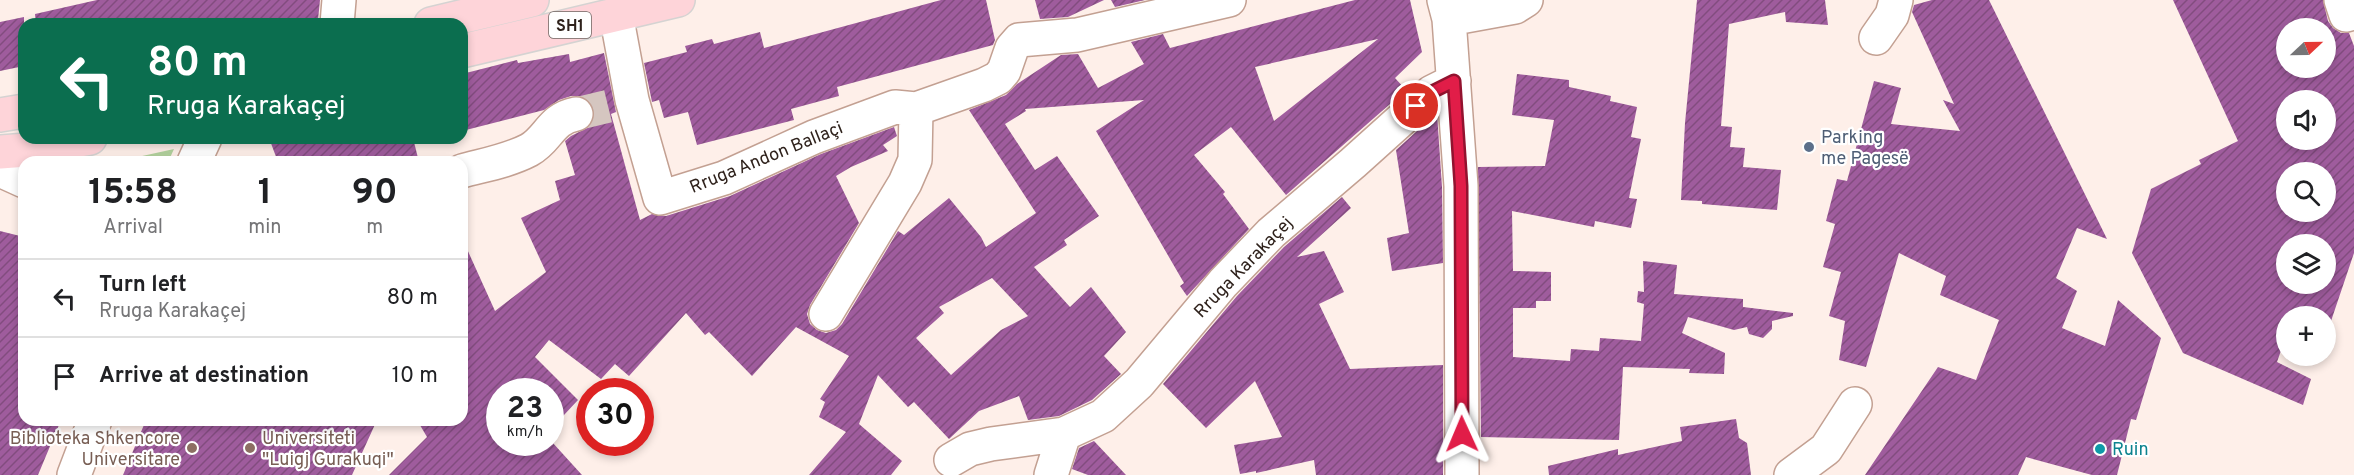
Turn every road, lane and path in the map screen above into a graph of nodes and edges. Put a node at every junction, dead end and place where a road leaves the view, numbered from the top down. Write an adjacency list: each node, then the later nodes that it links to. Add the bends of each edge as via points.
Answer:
1 (339, 0): 11 (street)
2 (532, 0): 12 (main road, SH1)
3 (678, 0): 10 (main road, SH1)
4 (1228, 0): 16 (street, via 1077,35 1019,40 998,78)
5 (1526, 0): 8 (street, via 1515,7)
6 (1896, 0): 13 (street, via 1892,15)
7 (2341, 0): 9 (street, via 2346,15)
8 (1446, 10): 15 (street)
9 (2354, 13)
10 (616, 14): 14 (main road, SH1); 16 (street, Rruga Andon Ballaçi, via 621,103 660,198 724,178 814,137 895,107)
11 (338, 18)
12 (456, 18)
13 (1876, 38)
14 (468, 50)
15 (1454, 81): 28 (street, Rruga Karakaçej, via 1432,92 1271,232 1118,404 1103,416); 32 (street, via 1461,186)
16 (916, 109): 25 (street, via 915,160)
17 (18, 112): 19 (main road)
18 (576, 114): 22 (street, via 561,118 531,148)
19 (0, 115)
20 (58, 144): 21 (main road)
21 (0, 152)
22 (468, 169)
23 (0, 170): 24 (street)
24 (18, 178)
25 (825, 314)
26 (1855, 404): 33 (street, via 1827,449)
27 (93, 426): 30 (street)
28 (1064, 434): 29 (street, Rruga Karakaçej, via 970,449); 31 (street)
29 (951, 460)
30 (74, 475)
31 (1051, 475)
32 (1462, 475)
33 (1791, 475)

